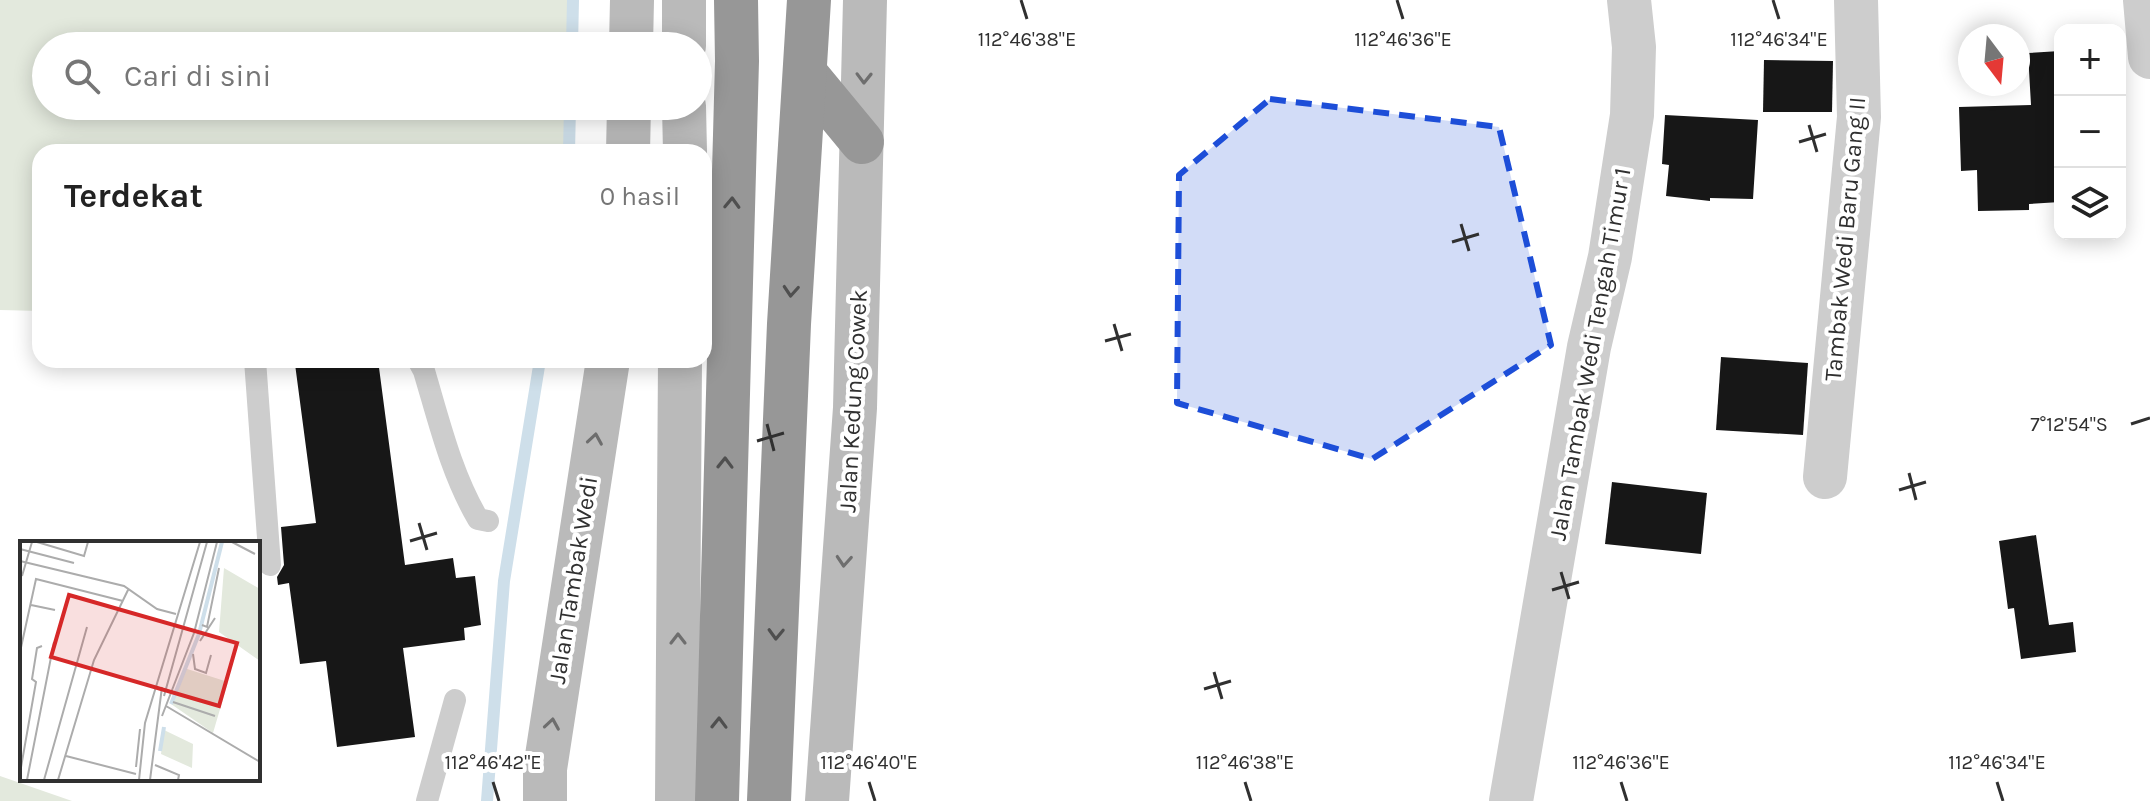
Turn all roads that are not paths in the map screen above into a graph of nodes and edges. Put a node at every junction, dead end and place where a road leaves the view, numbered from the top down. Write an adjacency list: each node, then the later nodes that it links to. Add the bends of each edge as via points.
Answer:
1 (632, 0): 9 (main road)
2 (684, 0): 10 (main road)
3 (736, 0): 29 (highway, one-way to 3)
4 (809, 0): 12 (highway)
5 (865, 0): 15 (main road, Jalan Kedung Cowek, one-way to 15)
6 (1629, 0): 32 (street, Jalan Tambak Wedi Tengah Timur 1, via 1634,47 1630,131)
7 (1856, 0): 22 (street, Tambak Wedi Baru Gang II, via 1859,117)
8 (2145, 0): 11 (street)
9 (631, 32)
10 (684, 32)
11 (2150, 57)
12 (805, 73): 15 (highway); 30 (highway, one-way to 30)
13 (629, 120): 16 (main road)
14 (684, 120): 17 (main road)
15 (862, 142): 31 (main road, Jalan Kedung Cowek, one-way to 31, via 855,408)
16 (628, 144)
17 (685, 144)
18 (256, 368): 24 (lane)
19 (421, 368): 23 (lane, via 464,492 478,519)
20 (607, 368): 27 (main road, Jalan Tambak Wedi, one-way to 20, via 545,769)
21 (680, 368): 28 (main road, one-way to 21)
22 (1825, 477)
23 (488, 521)
24 (270, 565)
25 (455, 700): 26 (lane)
26 (427, 801)
27 (545, 801)
28 (677, 801)
29 (717, 801)
30 (769, 801)
31 (827, 801)
32 (1511, 801)

